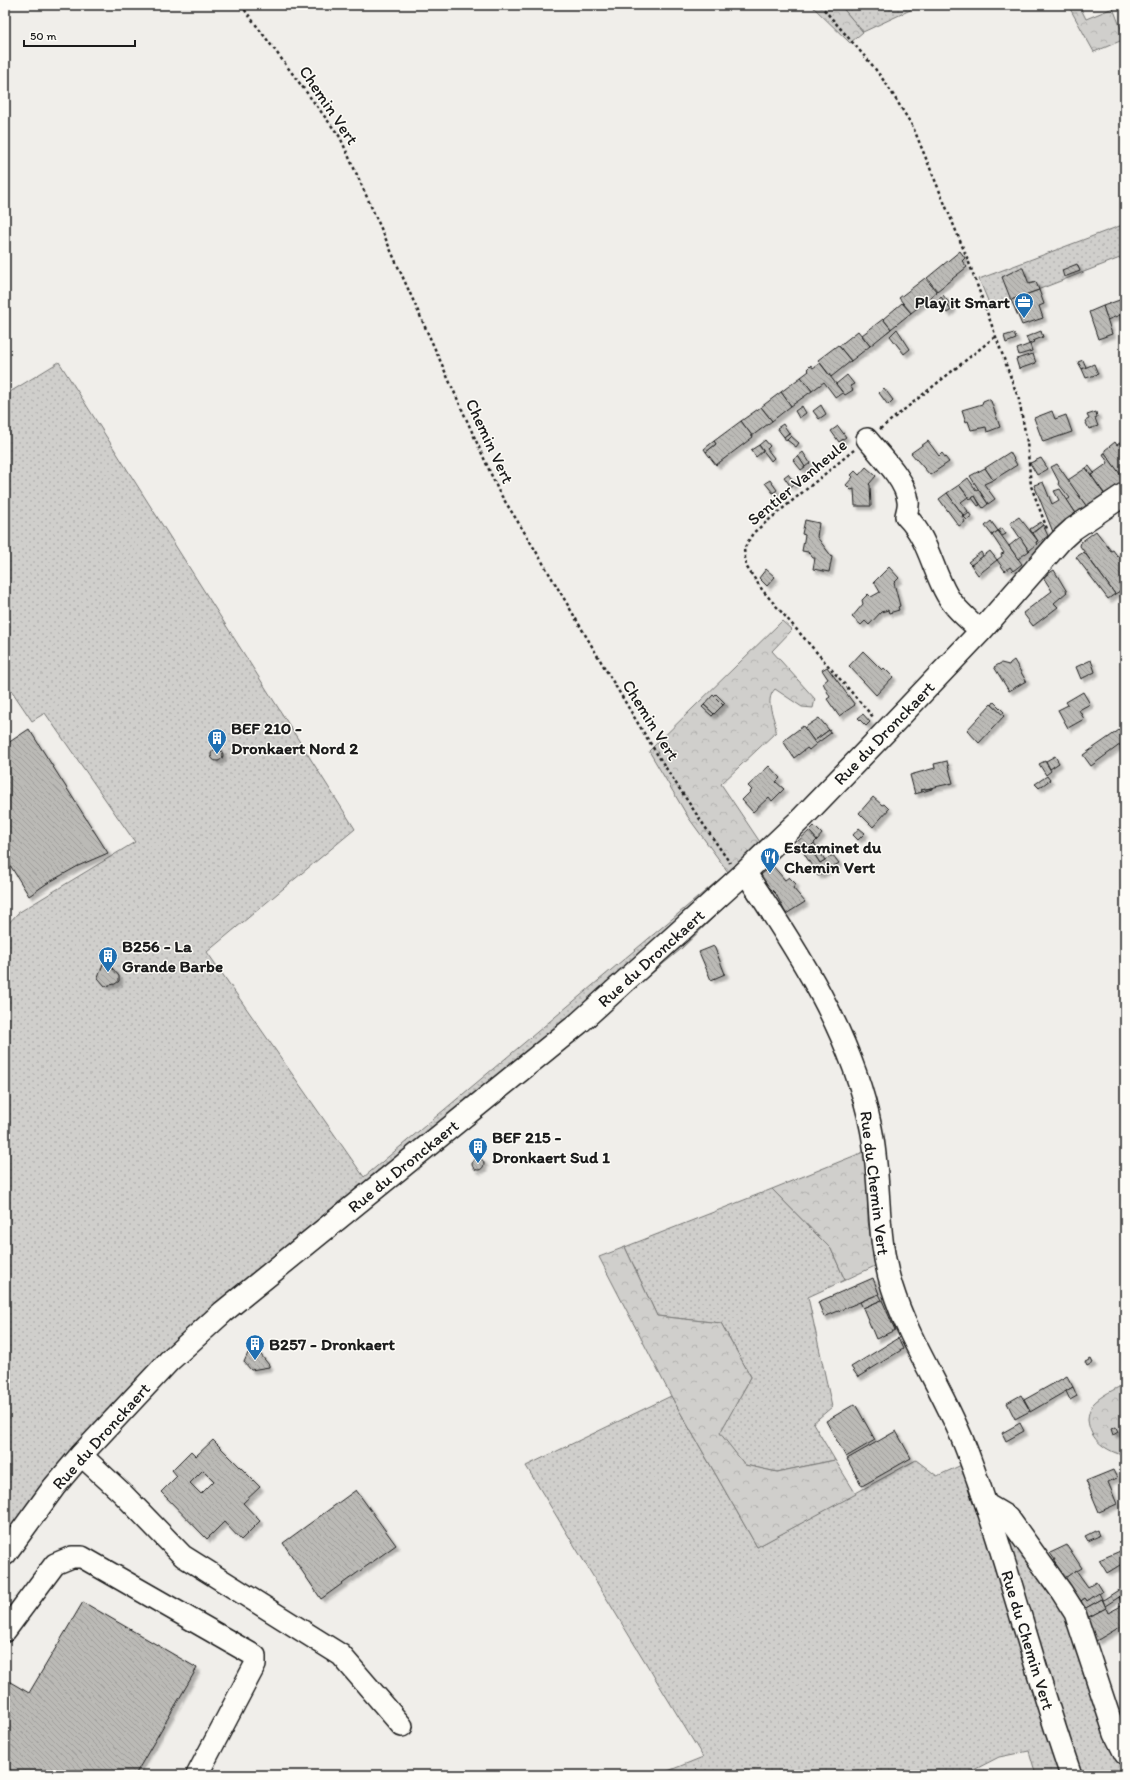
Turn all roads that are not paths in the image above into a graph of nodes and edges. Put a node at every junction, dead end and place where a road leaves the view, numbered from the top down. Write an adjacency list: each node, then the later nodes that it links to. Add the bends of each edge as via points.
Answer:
1 (867, 439): 3 (street, via 900,480 908,503 906,516 921,533 948,596 958,610)
2 (1125, 494): 3 (main road, Rue du Dronckaert, via 1073,529)
3 (981, 631): 4 (main road, Rue du Dronckaert, via 803,817)
4 (743, 874): 5 (main road, Rue du Dronckaert, via 579,1023); 7 (street, Rue du Chemin Vert, via 765,902 846,1045 872,1130 882,1245 890,1282 911,1334 959,1433)
5 (206, 1326): 6 (main road, Rue du Dronckaert); 8 (main road, Rue du Dronckaert, via 157,1364 78,1440 42,1485)
6 (81, 1455): 9 (main road, Rue du Dronckaert, via 50,1492); 11 (street, via 183,1556 341,1655)
7 (986, 1504): 12 (street, Rue du Chemin Vert, via 1008,1518 1062,1591 1075,1613 1115,1734); 14 (street, Rue du Chemin Vert)
8 (5, 1540)
9 (5, 1554)
10 (5, 1631): 13 (street, via 55,1564 72,1557 82,1557 255,1656 255,1665)
11 (402, 1726)
12 (1125, 1754)
13 (197, 1775)
14 (1071, 1775)

